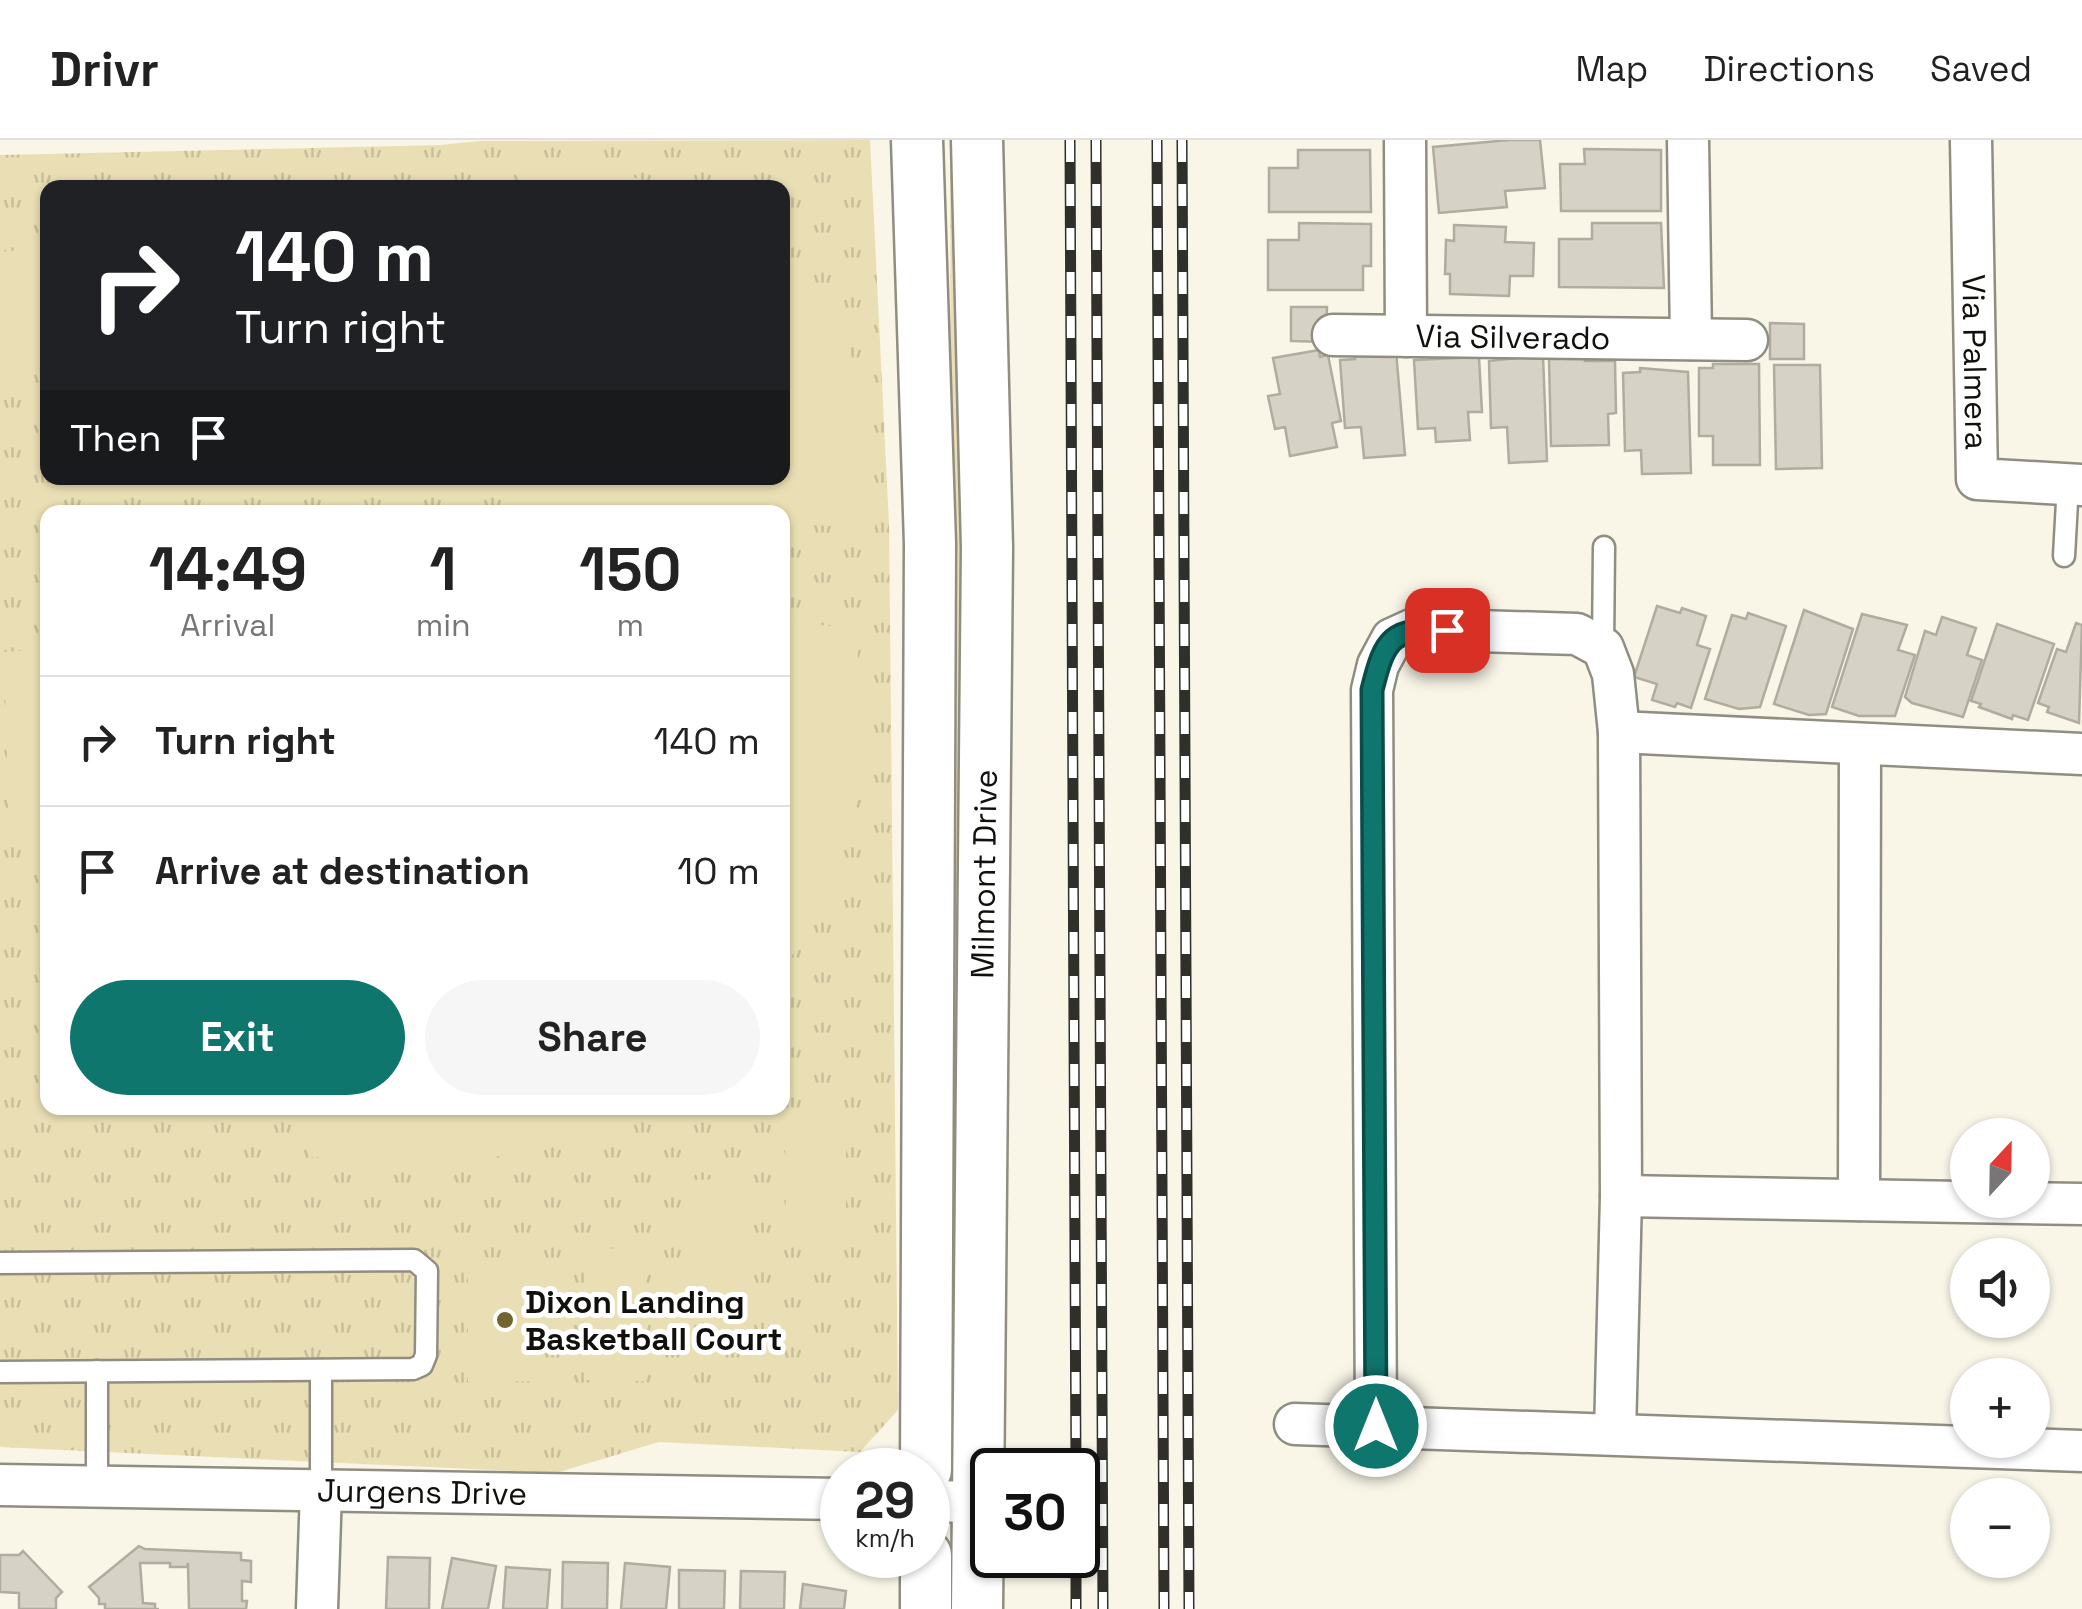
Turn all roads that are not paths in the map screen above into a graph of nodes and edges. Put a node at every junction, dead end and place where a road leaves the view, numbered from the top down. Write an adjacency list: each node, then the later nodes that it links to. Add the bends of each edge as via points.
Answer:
1 (918, 140): 27 (street, Milmont Drive, via 930,544)
2 (976, 140): 28 (street, Milmont Drive, via 987,548)
3 (1404, 140): 7 (street)
4 (1688, 140): 8 (street)
5 (1971, 140): 10 (street, Via Palmera, via 1977,479)
6 (1333, 335): 7 (street, Via Silverado)
7 (1406, 336): 8 (street, Via Silverado)
8 (1690, 340): 9 (street, Via Silverado)
9 (1747, 340)
10 (2075, 484): 12 (lane)
11 (1604, 547): 13 (lane)
12 (2064, 556)
13 (1603, 648): 14 (street, via 1614,674); 25 (street, via 1577,634 1414,629 1392,638 1378,665 1372,690)
14 (1619, 732): 15 (street); 17 (street)
15 (1860, 744): 16 (street); 18 (street)
16 (2082, 754)
17 (1622, 1196): 18 (street); 26 (street)
18 (1860, 1200): 19 (street)
19 (2082, 1204)
20 (0, 1263): 21 (lane, via 422,1263 422,1365)
21 (322, 1370): 22 (lane); 32 (lane)
22 (97, 1371): 23 (lane); 31 (lane)
23 (0, 1372)
24 (1295, 1424): 25 (street)
25 (1376, 1426): 26 (street)
26 (1615, 1434): 29 (street)
27 (926, 1448)
28 (979, 1448)
29 (2082, 1451)
30 (0, 1484): 31 (street, Jurgens Drive)
31 (97, 1486): 32 (street, Jurgens Drive)
32 (321, 1490): 33 (street, Jurgens Drive); 36 (street)
33 (820, 1500)
34 (926, 1578): 37 (street)
35 (977, 1578): 38 (street, Milmont Drive)
36 (317, 1609)
37 (926, 1609)
38 (977, 1609)

